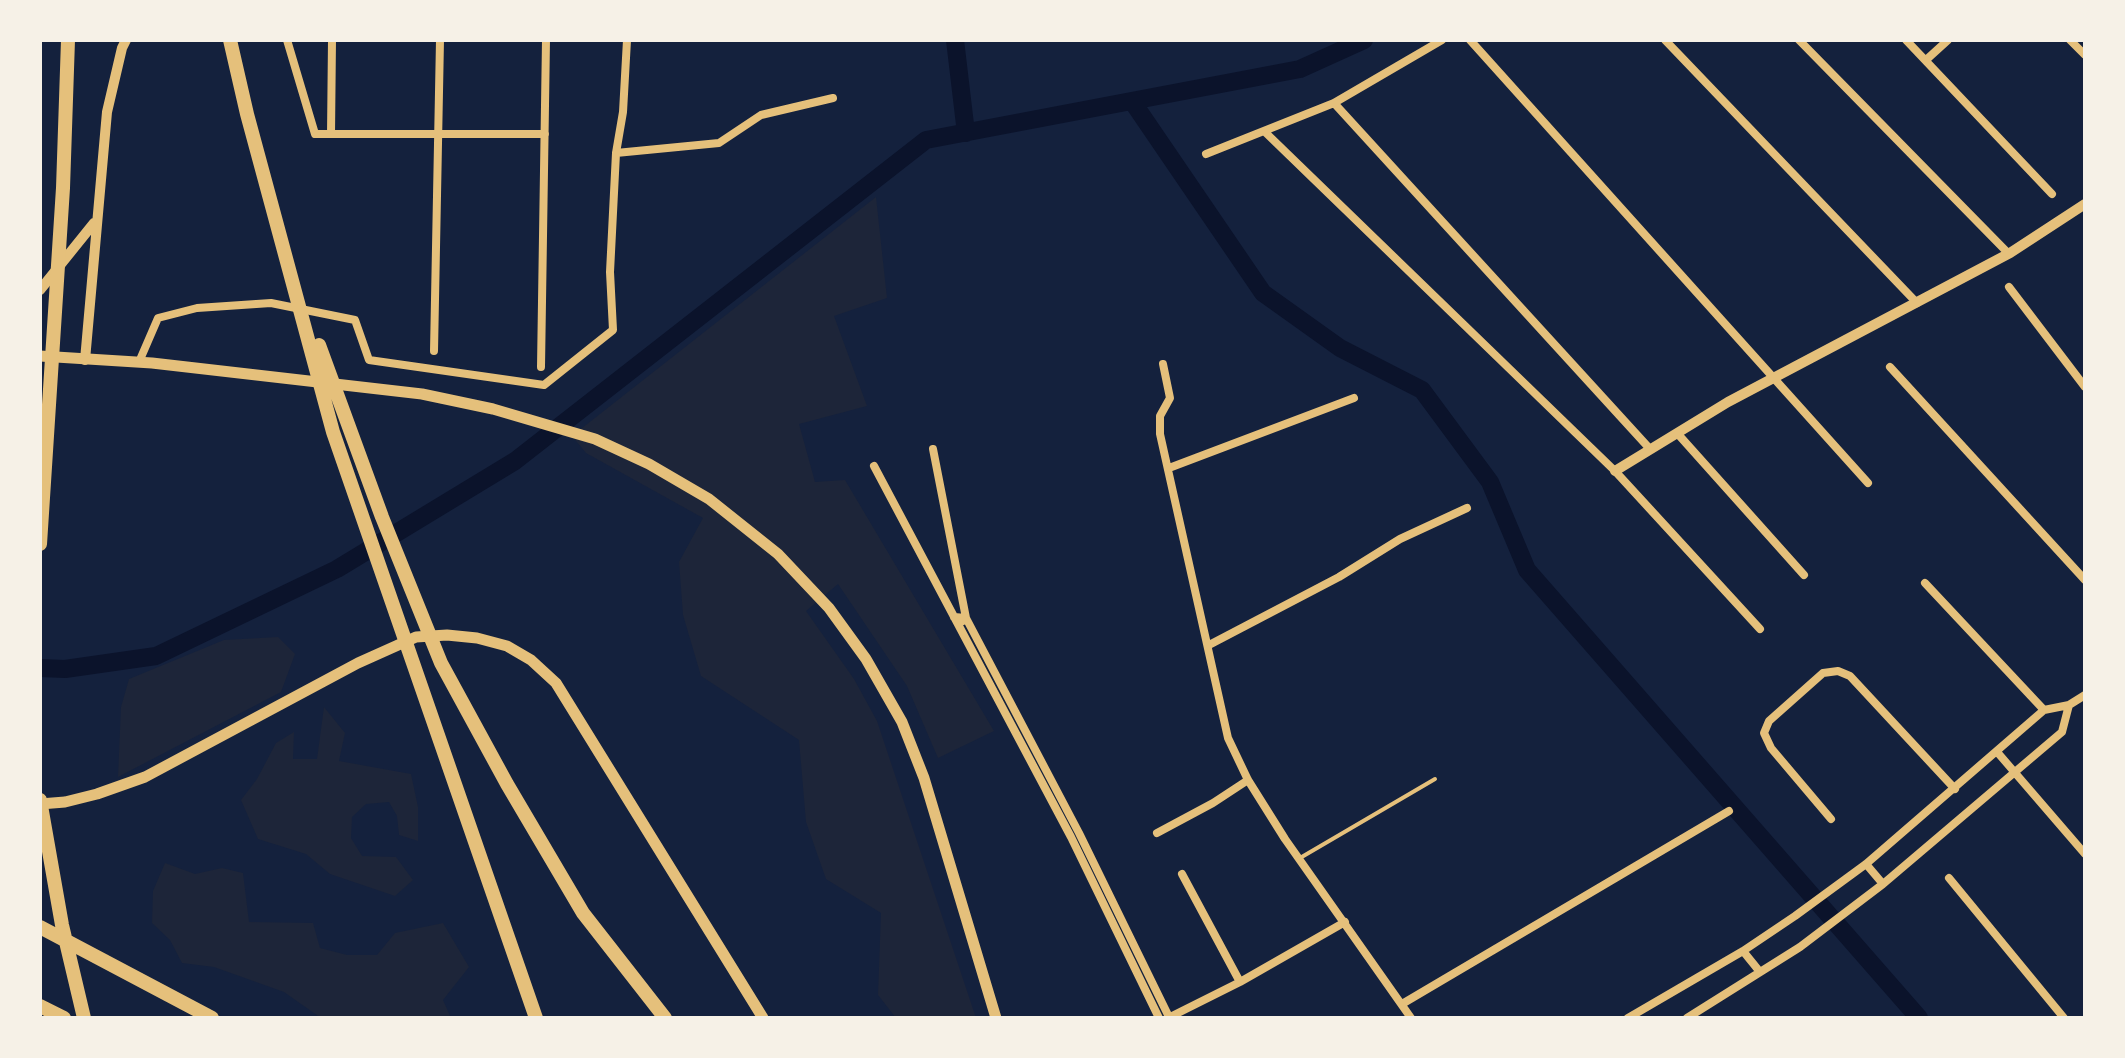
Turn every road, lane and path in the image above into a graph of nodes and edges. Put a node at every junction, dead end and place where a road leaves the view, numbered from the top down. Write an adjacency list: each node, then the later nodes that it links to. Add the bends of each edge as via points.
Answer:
1 (68, 40): 52 (highway)
2 (126, 40): 28 (street, via 107,112)
3 (230, 40): 30 (highway)
4 (287, 40): 21 (street, via 315,134)
5 (332, 40): 21 (street)
6 (440, 40): 22 (street)
7 (546, 40): 23 (street)
8 (627, 40): 24 (street)
9 (1442, 40): 19 (street)
10 (1470, 40): 41 (street)
11 (1665, 40): 33 (street)
12 (1799, 40): 29 (street)
13 (1906, 40): 17 (street)
14 (1948, 40): 17 (street)
15 (2070, 40): 16 (street)
16 (2085, 55)
17 (1926, 60): 26 (street)
18 (833, 98): 24 (street, via 761,115 719,143)
19 (1334, 103): 20 (street); 46 (street)
20 (1265, 132): 25 (street); 49 (street)
21 (331, 134): 22 (street)
22 (440, 134): 23 (street); 34 (street)
23 (545, 134): 39 (street)
24 (616, 153): 37 (street, via 613,330 544,385 369,360 355,320 271,303 197,308 158,318)
25 (1206, 154)
26 (2052, 194)
27 (2085, 204): 29 (street)
28 (95, 222): 32 (street); 36 (street)
29 (2008, 253): 33 (street)
30 (288, 262): 87 (highway, via 342,460); 88 (highway, via 441,663 583,913)
31 (2009, 287): 42 (street)
32 (40, 290)
33 (1917, 303): 41 (street)
34 (434, 351)
35 (40, 356): 36 (main road)
36 (85, 360): 37 (main road)
37 (139, 362): 90 (main road, via 422,394 535,421 627,453 709,499 778,554 845,628 902,722 924,778)
38 (1163, 364): 48 (street, via 1170,398 1160,416 1160,434)
39 (541, 367)
40 (1890, 367): 54 (street)
41 (1776, 378): 44 (street); 50 (street)
42 (2085, 387)
43 (1354, 398): 48 (street)
44 (1677, 433): 46 (street); 53 (street)
45 (933, 449): 56 (street)
46 (1650, 449): 49 (street)
47 (874, 466): 56 (street)
48 (1169, 468): 58 (street)
49 (1615, 471): 57 (street)
50 (1868, 483)
51 (1467, 508): 58 (street, via 1400,539)
52 (40, 544)
53 (1804, 575)
54 (2085, 580)
55 (1925, 583): 61 (street)
56 (960, 620): 91 (street); 92 (street, via 1079,833)
57 (1760, 629)
58 (1209, 645): 65 (street, via 1228,738)
59 (2085, 695): 60 (street)
60 (2069, 705): 61 (street); 63 (street, via 2062,732)
61 (2044, 710): 62 (street)
62 (1998, 753): 63 (street); 66 (street)
63 (2015, 774): 71 (street); 76 (street)
64 (1435, 779): 72 (lane)
65 (1248, 780): 70 (street); 72 (street)
66 (1955, 789): 69 (street, via 1850,676 1823,673 1769,721 1764,733); 73 (street)
67 (40, 802): 85 (highway); 89 (main road, via 65,802 145,777 416,637 447,635 507,646 556,683)
68 (1729, 811): 82 (street)
69 (1831, 819)
70 (1157, 833)
71 (2085, 854)
72 (1300, 858): 77 (street)
73 (1866, 864): 76 (street); 79 (street)
74 (1182, 874): 81 (street)
75 (1949, 878): 96 (street)
76 (1883, 884): 80 (street)
77 (1345, 922): 81 (street); 82 (street)
78 (40, 927): 86 (highway)
79 (1743, 951): 80 (street); 94 (street)
80 (1760, 972): 95 (street)
81 (1240, 982): 92 (street)
82 (1402, 1004): 93 (street)
83 (40, 1006): 84 (highway)
84 (64, 1018)
85 (84, 1018)
86 (212, 1018)
87 (536, 1018)
88 (665, 1018)
89 (763, 1018)
90 (996, 1018)
91 (1159, 1018)
92 (1168, 1018)
93 (1411, 1018)
94 (1628, 1018)
95 (1687, 1018)
96 (2064, 1018)

